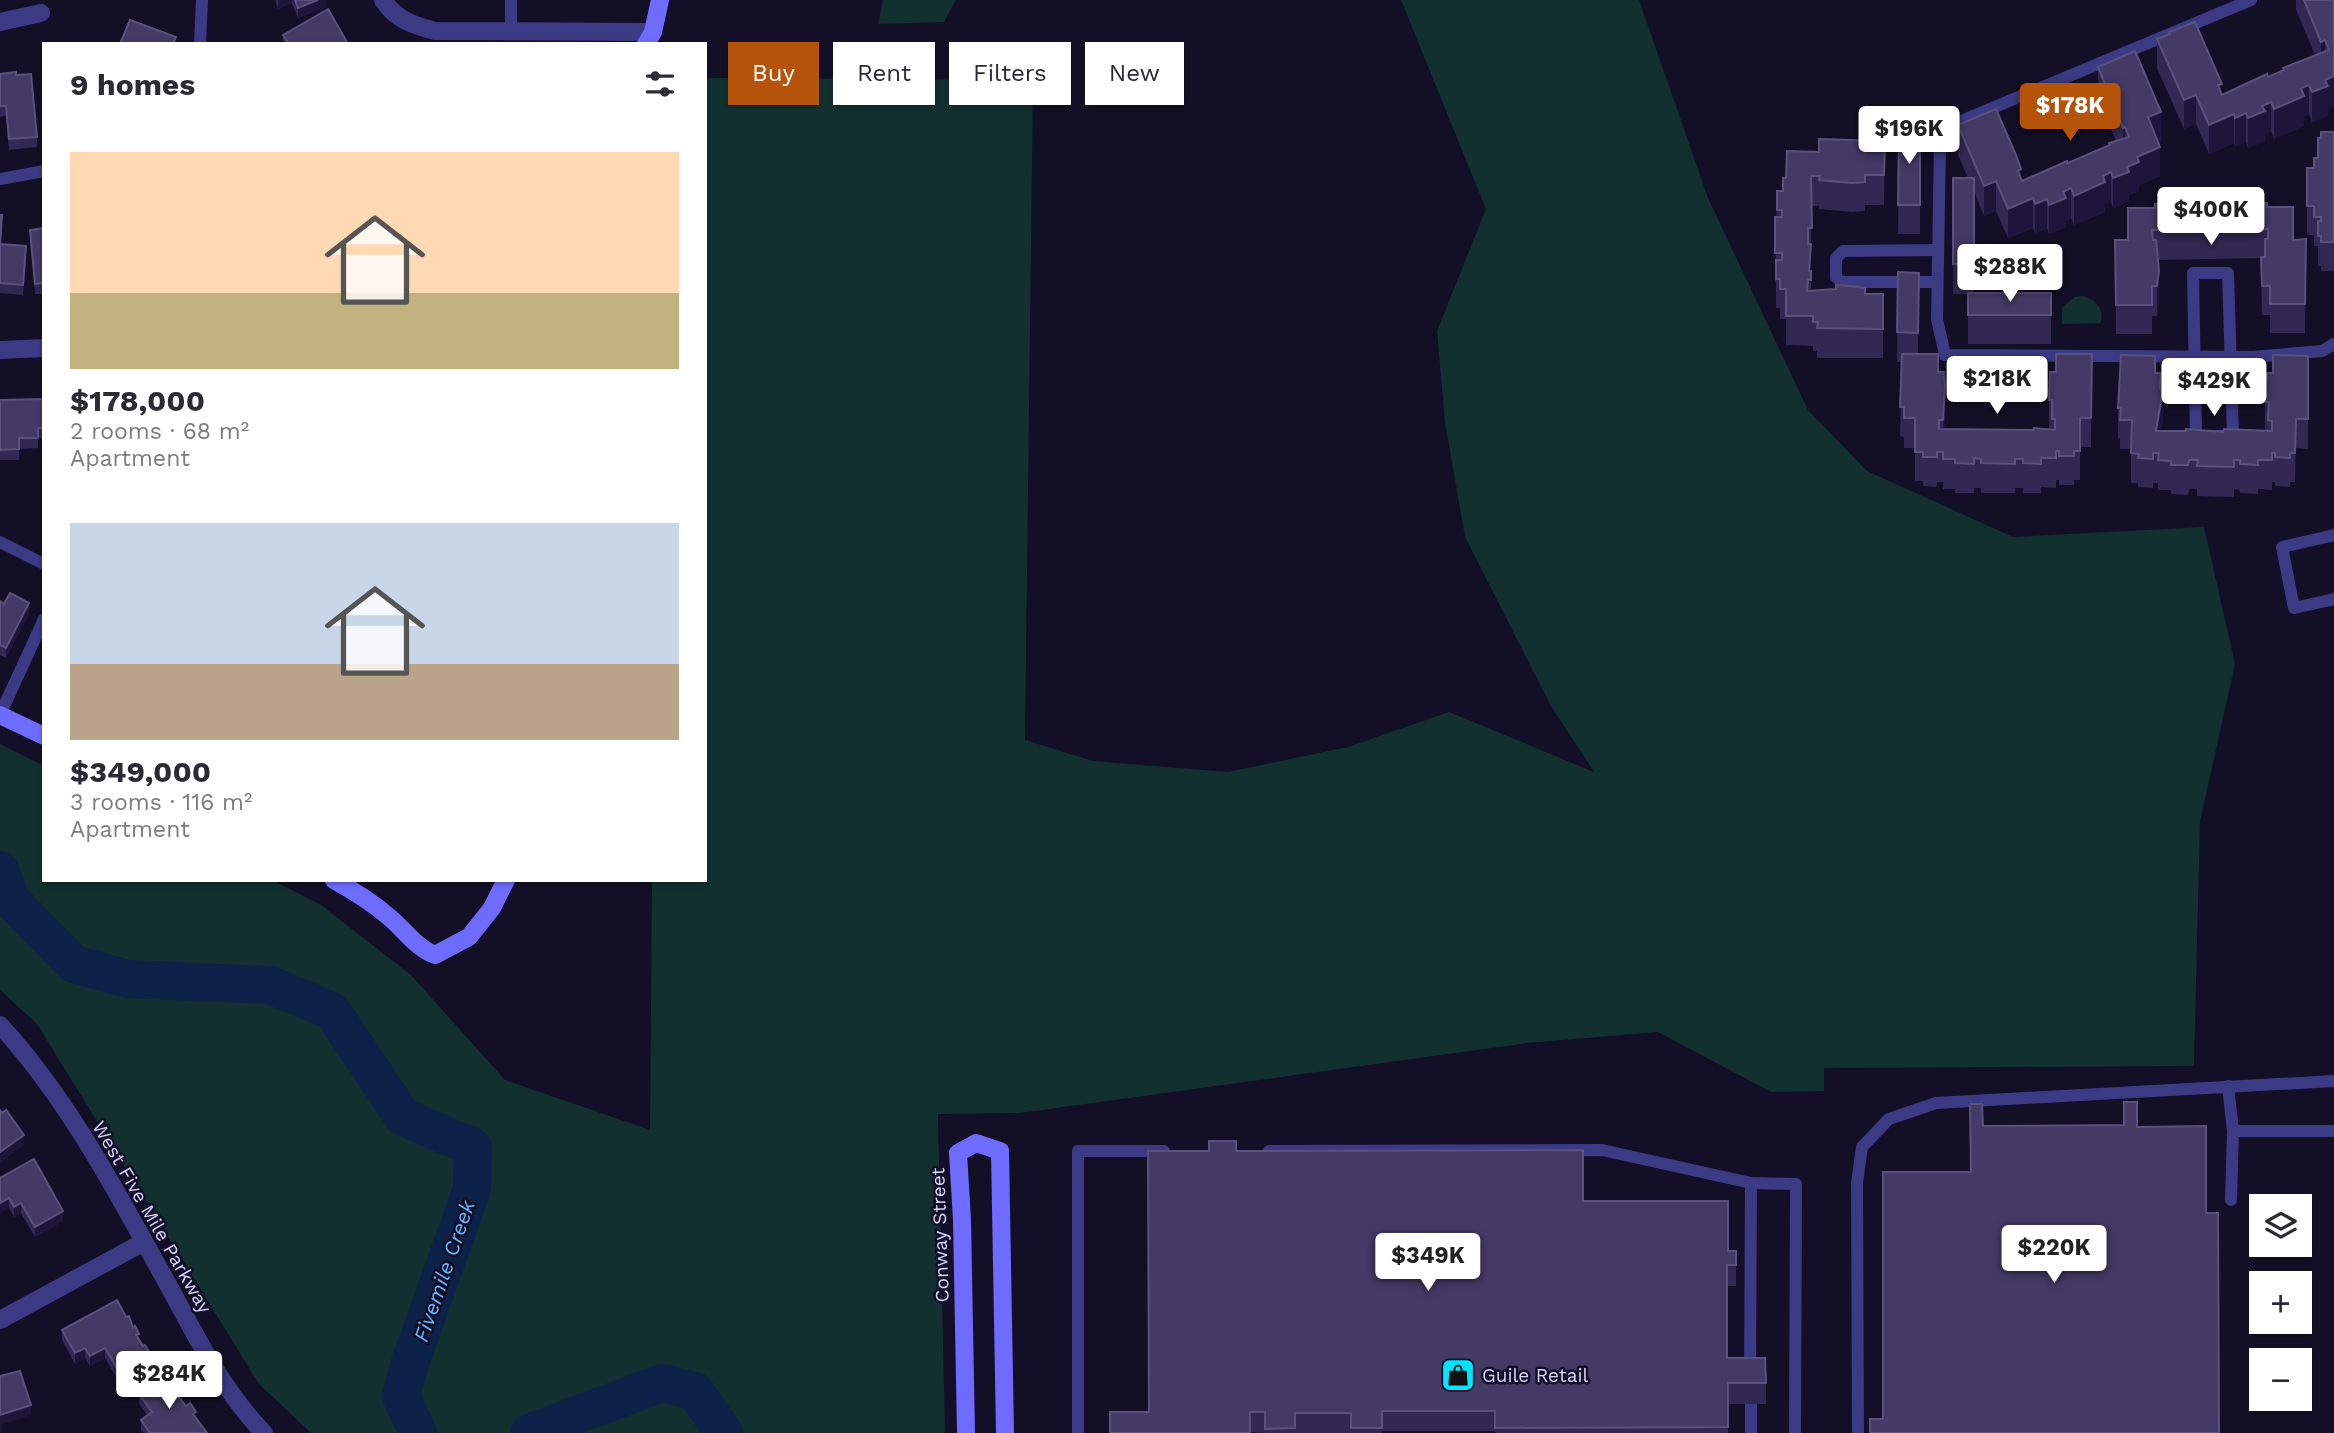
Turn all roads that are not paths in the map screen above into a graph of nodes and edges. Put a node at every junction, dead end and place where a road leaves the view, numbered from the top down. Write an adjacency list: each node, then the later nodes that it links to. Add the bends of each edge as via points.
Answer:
1 (202, 0): 10 (lane)
2 (383, 0): 8 (street, via 407,24 435,31)
3 (511, 0): 8 (lane)
4 (660, 0): 9 (street)
5 (2251, 0): 13 (lane, via 1954,124 1940,144)
6 (41, 13): 7 (street)
7 (0, 22)
8 (511, 31): 9 (street)
9 (650, 38)
10 (200, 42)
11 (42, 171): 12 (lane)
12 (0, 179)
13 (1938, 250): 14 (lane); 14 (lane, via 1843,251 1836,258 1836,277 1842,282)
14 (1937, 282): 18 (lane, via 1937,319 1945,355)
15 (2334, 344): 19 (lane, via 2322,351)
16 (42, 348): 17 (street)
17 (0, 350)
18 (2195, 357): 19 (lane); 19 (lane, via 2196,436 2233,436); 19 (lane, via 2193,273 2228,273)
19 (2230, 357)
20 (2334, 535): 23 (lane, via 2282,547 2294,608)
21 (0, 542): 22 (lane)
22 (42, 563)
23 (2334, 599)
24 (42, 623): 25 (lane)
25 (0, 715): 26 (street)
26 (42, 735)
27 (338, 882): 28 (street, via 390,918 422,949 435,954 469,937)
28 (505, 882)
29 (0, 1025): 38 (street, West Five Mile Parkway, via 27,1054 83,1137)
30 (2334, 1081): 31 (lane)
31 (2228, 1086): 32 (lane); 48 (lane, via 1936,1102 1889,1119 1862,1147 1857,1183)
32 (2233, 1131): 33 (lane); 37 (lane)
33 (2334, 1131)
34 (1175, 1151): 45 (lane, via 1078,1152)
35 (1257, 1151): 36 (lane, via 1602,1150)
36 (1751, 1183): 40 (lane); 47 (lane, via 1796,1184)
37 (2231, 1200)
38 (144, 1242): 39 (street); 42 (street, West Five Mile Parkway, via 213,1367)
39 (0, 1320)
40 (1750, 1378)
41 (1751, 1404): 46 (lane)
42 (264, 1433)
43 (966, 1433): 44 (street, Conway Street, via 958,1153 976,1143 1000,1151)
44 (1005, 1433)
45 (1078, 1433)
46 (1751, 1433)
47 (1795, 1433)
48 (1858, 1433)

